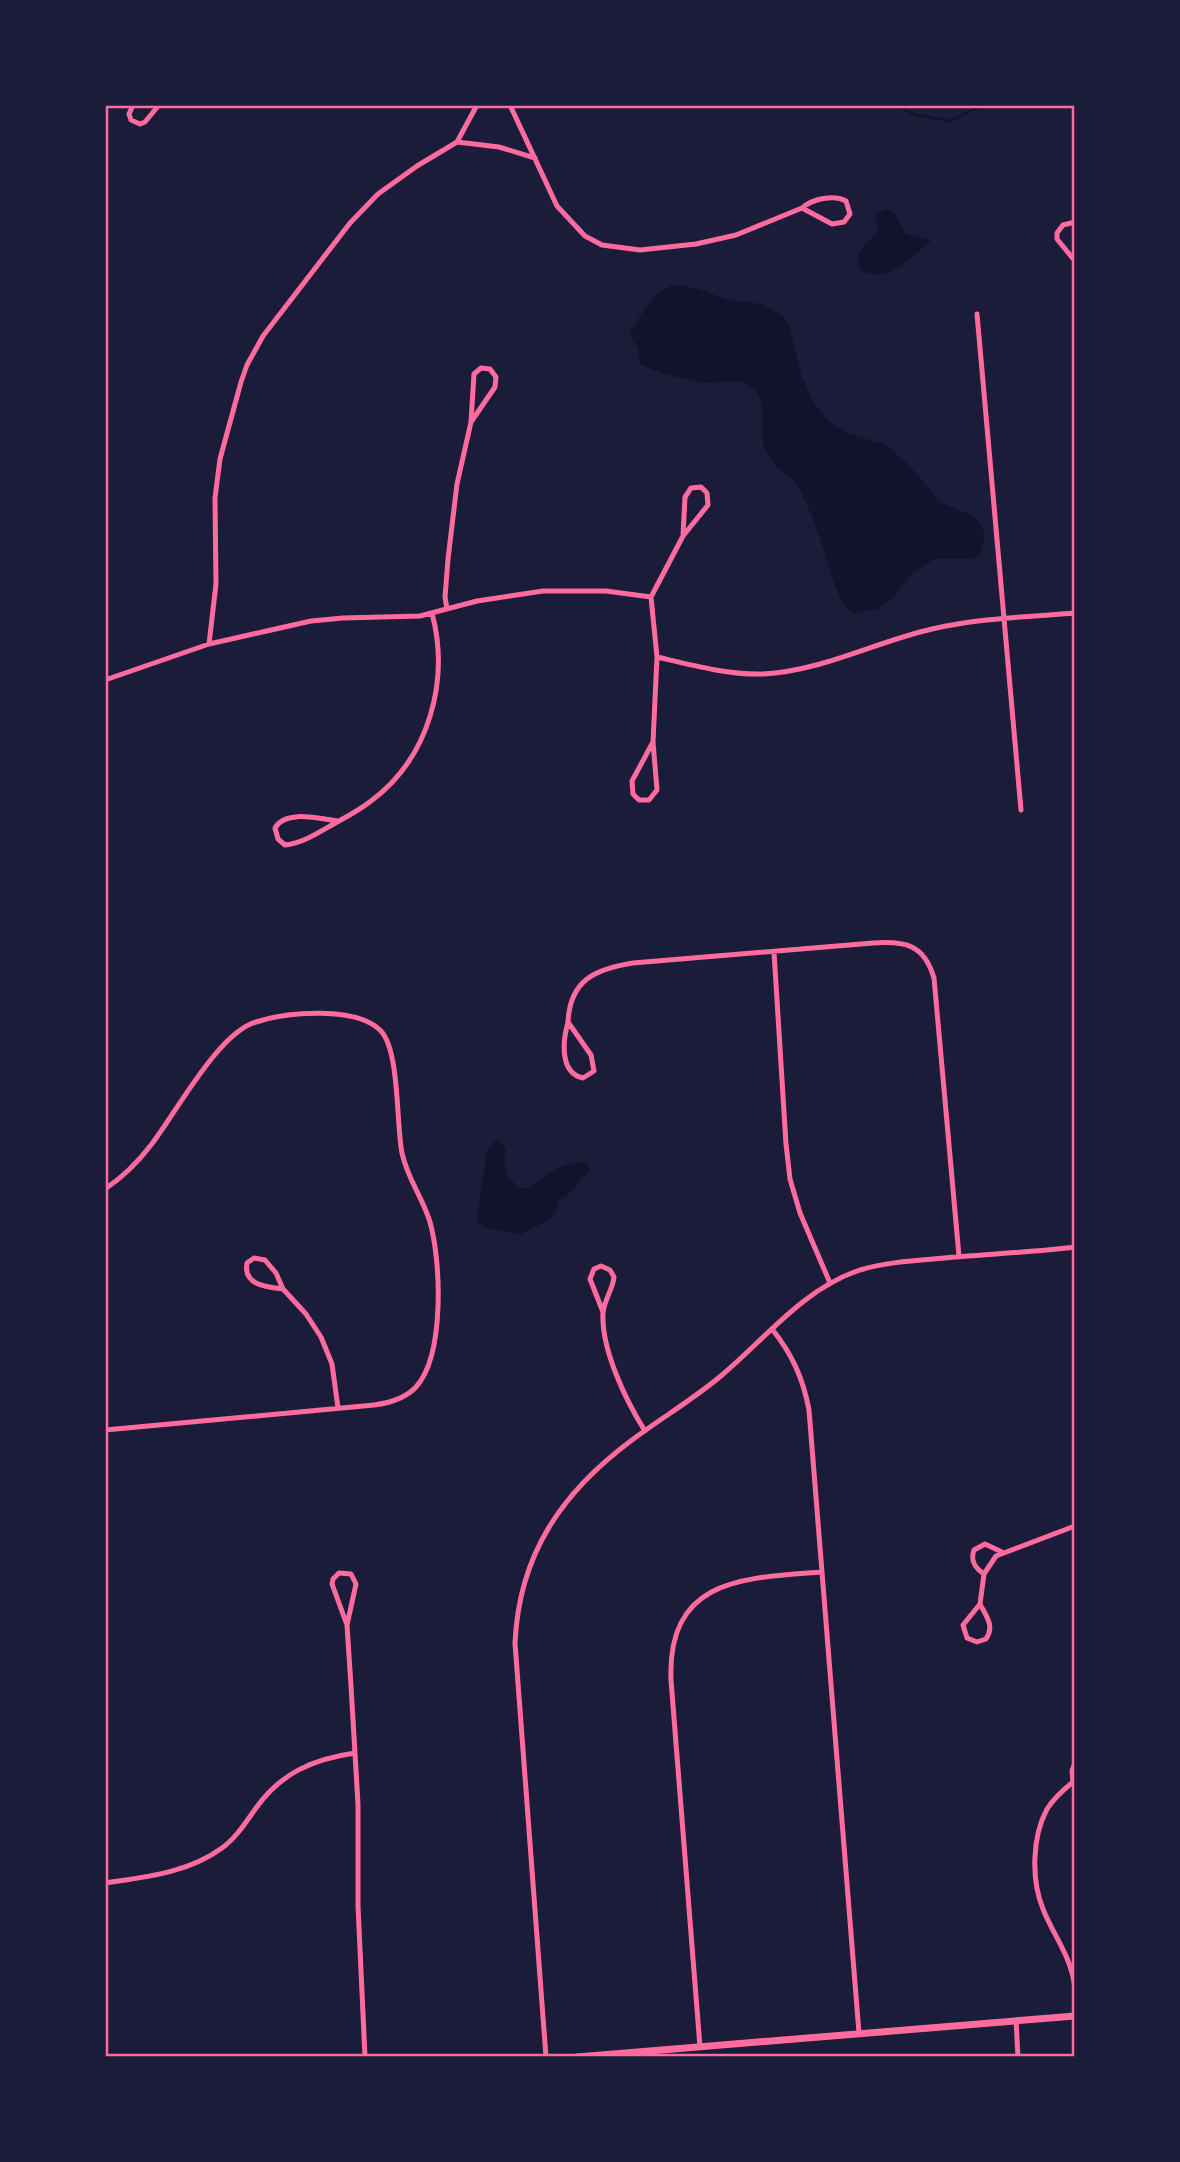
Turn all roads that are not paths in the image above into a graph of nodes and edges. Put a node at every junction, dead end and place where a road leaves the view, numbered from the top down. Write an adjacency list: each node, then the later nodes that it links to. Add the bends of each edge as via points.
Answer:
1 (133, 105): 2 (street, via 131,120 140,124)
2 (159, 105)
3 (477, 105): 5 (street)
4 (510, 105): 6 (street)
5 (457, 142): 6 (street, via 499,147); 18 (street, via 400,177 362,210 263,336 247,365 217,478 216,584)
6 (535, 158): 7 (street, via 565,216 585,236 613,247 655,249 720,239)
7 (802, 208): 7 (street, via 814,201 838,198 849,205 850,214 844,222 832,224)
8 (1075, 222): 9 (street, via 1063,225 1057,233)
9 (1075, 262)
10 (978, 314): 17 (street)
11 (471, 422): 11 (street, via 495,387 496,377 490,369 481,368 474,374); 14 (street, via 457,484)
12 (683, 536): 12 (street, via 708,505 701,487 691,488 685,497); 13 (street)
13 (651, 597): 14 (street, via 543,591); 19 (street)
14 (447, 609): 15 (street)
15 (432, 613): 18 (street, via 407,618 327,619); 23 (street, via 440,662 427,726 389,786)
16 (1075, 613): 17 (street)
17 (1004, 618): 19 (street, via 933,629 828,662 775,673 728,671); 22 (street)
18 (209, 644): 20 (street)
19 (657, 657): 21 (street)
20 (105, 680)
21 (653, 743): 21 (street, via 657,790 649,800 639,800 633,794 632,781)
22 (1021, 810)
23 (338, 821): 23 (street, via 291,844 281,842 275,828 286,818)
24 (774, 952): 25 (street, via 606,968 579,986); 28 (street, via 895,943 912,946 926,958 935,988); 29 (street, via 790,1179)
25 (568, 1023): 25 (street, via 594,1060 594,1071 588,1077 578,1077 567,1065)
26 (105, 1189): 33 (street, via 142,1156 219,1050 248,1024 329,1014 361,1019 380,1030 392,1056 403,1157 433,1233 436,1328 426,1370 414,1390 393,1402)
27 (1075, 1247): 28 (street)
28 (959, 1256): 29 (street, via 883,1265)
29 (830, 1283): 32 (street)
30 (283, 1290): 30 (street, via 265,1259 254,1258 247,1264 251,1280); 33 (street, via 321,1337 332,1364)
31 (603, 1312): 31 (street, via 614,1276 601,1266 590,1279); 35 (street, via 618,1380)
32 (772, 1329): 35 (street, via 713,1383); 38 (street, via 792,1356 805,1390)
33 (338, 1408): 34 (street)
34 (105, 1430)
35 (645, 1431): 53 (street, via 593,1470 556,1513 533,1559 518,1611 516,1675)
36 (1075, 1526): 37 (street)
37 (1002, 1552): 39 (street); 39 (street, via 985,1544 974,1550 972,1559)
38 (822, 1572): 49 (street); 50 (street, via 751,1578 718,1588 695,1604 674,1639 671,1680)
39 (984, 1574): 40 (street)
40 (980, 1604): 40 (street, via 963,1625 967,1638 977,1642 986,1639 990,1631)
41 (347, 1625): 41 (street, via 356,1584 351,1574 340,1573 332,1584); 42 (street)
42 (355, 1753): 45 (street, via 289,1773 268,1792 230,1842 206,1858 172,1871); 52 (street)
43 (1075, 1763): 44 (street)
44 (1074, 1782): 46 (street, via 1047,1809 1036,1866 1042,1907 1070,1961)
45 (105, 1883)
46 (1075, 1989)
47 (1075, 2016): 48 (street)
48 (1016, 2020): 49 (street); 55 (street)
49 (859, 2033): 50 (street)
50 (700, 2047): 51 (street)
51 (647, 2054): 54 (street)
52 (365, 2057)
53 (546, 2057)
54 (577, 2057)
55 (1018, 2057)

